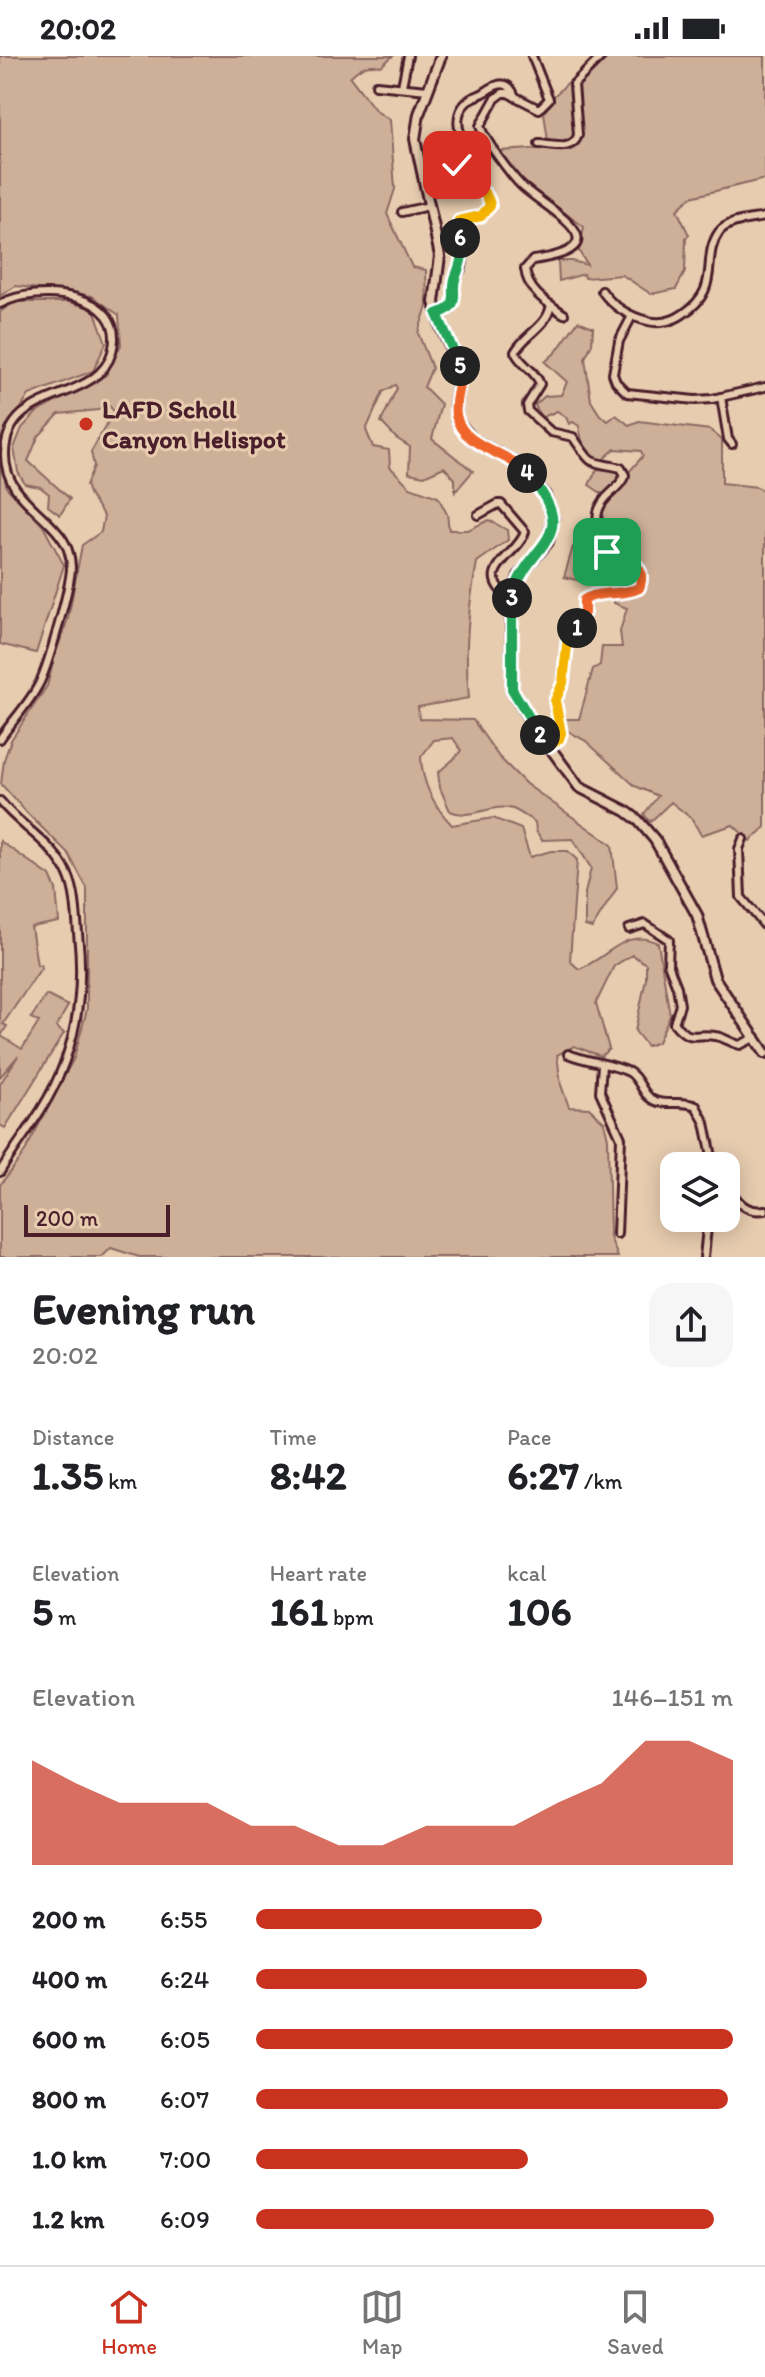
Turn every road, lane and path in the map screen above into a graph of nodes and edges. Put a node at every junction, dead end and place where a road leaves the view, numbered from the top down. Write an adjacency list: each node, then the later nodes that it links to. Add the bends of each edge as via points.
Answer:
1 (408, 56): 6 (street)
2 (441, 56): 7 (main road)
3 (532, 56): 8 (street, via 549,99 539,109)
4 (602, 56): 9 (street, via 574,84 575,143)
5 (376, 85): 6 (street)
6 (402, 86): 7 (street)
7 (428, 90): 10 (main road, via 415,139)
8 (515, 97): 15 (street, via 503,93 495,99 480,126 520,184 577,233 571,251 533,260 525,269 534,292); 16 (street, via 506,84 493,85 468,100 458,120 465,143 459,171 486,193 490,206 481,216 459,221 462,267 455,279 455,298)
9 (539, 144)
10 (429, 206): 11 (street); 16 (main road, via 440,256)
11 (402, 212)
12 (765, 217): 18 (street, via 730,224 718,233 707,287 681,317 657,323)
13 (602, 291): 18 (street)
14 (0, 304): 24 (street, via 25,295 81,298 109,319 114,345 99,376 32,408 16,421 6,443 13,484 57,531 71,568 43,675)
15 (551, 305): 17 (street); 25 (street, via 544,323 515,352 540,384 528,411 551,432 573,437 596,465 621,468 623,482 599,506 596,518 602,547 637,565 642,581 632,592 607,592 584,600 582,620 568,636 563,683 555,701 561,733)
16 (437, 314): 23 (main road, via 461,371 457,421 473,440 521,466 550,505 548,542 519,576)
17 (564, 314)
18 (632, 316): 20 (street, via 619,341 613,374 622,389 655,397)
19 (765, 387): 20 (street)
20 (721, 397): 21 (street)
21 (732, 444)
22 (478, 515): 23 (street, via 501,504 525,532 496,573 500,592)
23 (511, 599): 25 (main road, via 512,689)
24 (0, 739)
25 (549, 746): 30 (main road, via 579,787 626,811 655,840 697,915 715,979)
26 (0, 801): 35 (street, via 51,847 66,869 74,894 81,974 77,1020 62,1069)
27 (743, 839): 28 (street, via 741,897)
28 (765, 926)
29 (629, 929): 30 (street, via 645,924 669,940 668,964 680,1005 674,1023 686,1035 713,1035 740,1045)
30 (756, 1036): 31 (main road)
31 (765, 1053)
32 (568, 1054): 33 (street)
33 (602, 1065): 34 (street, via 631,1073 648,1098 696,1106); 39 (street, via 600,1092 621,1138)
34 (710, 1152)
35 (0, 1172)
36 (740, 1204): 37 (street, via 754,1212)
37 (765, 1210)
38 (707, 1232): 40 (street)
39 (617, 1234)
40 (704, 1257)

